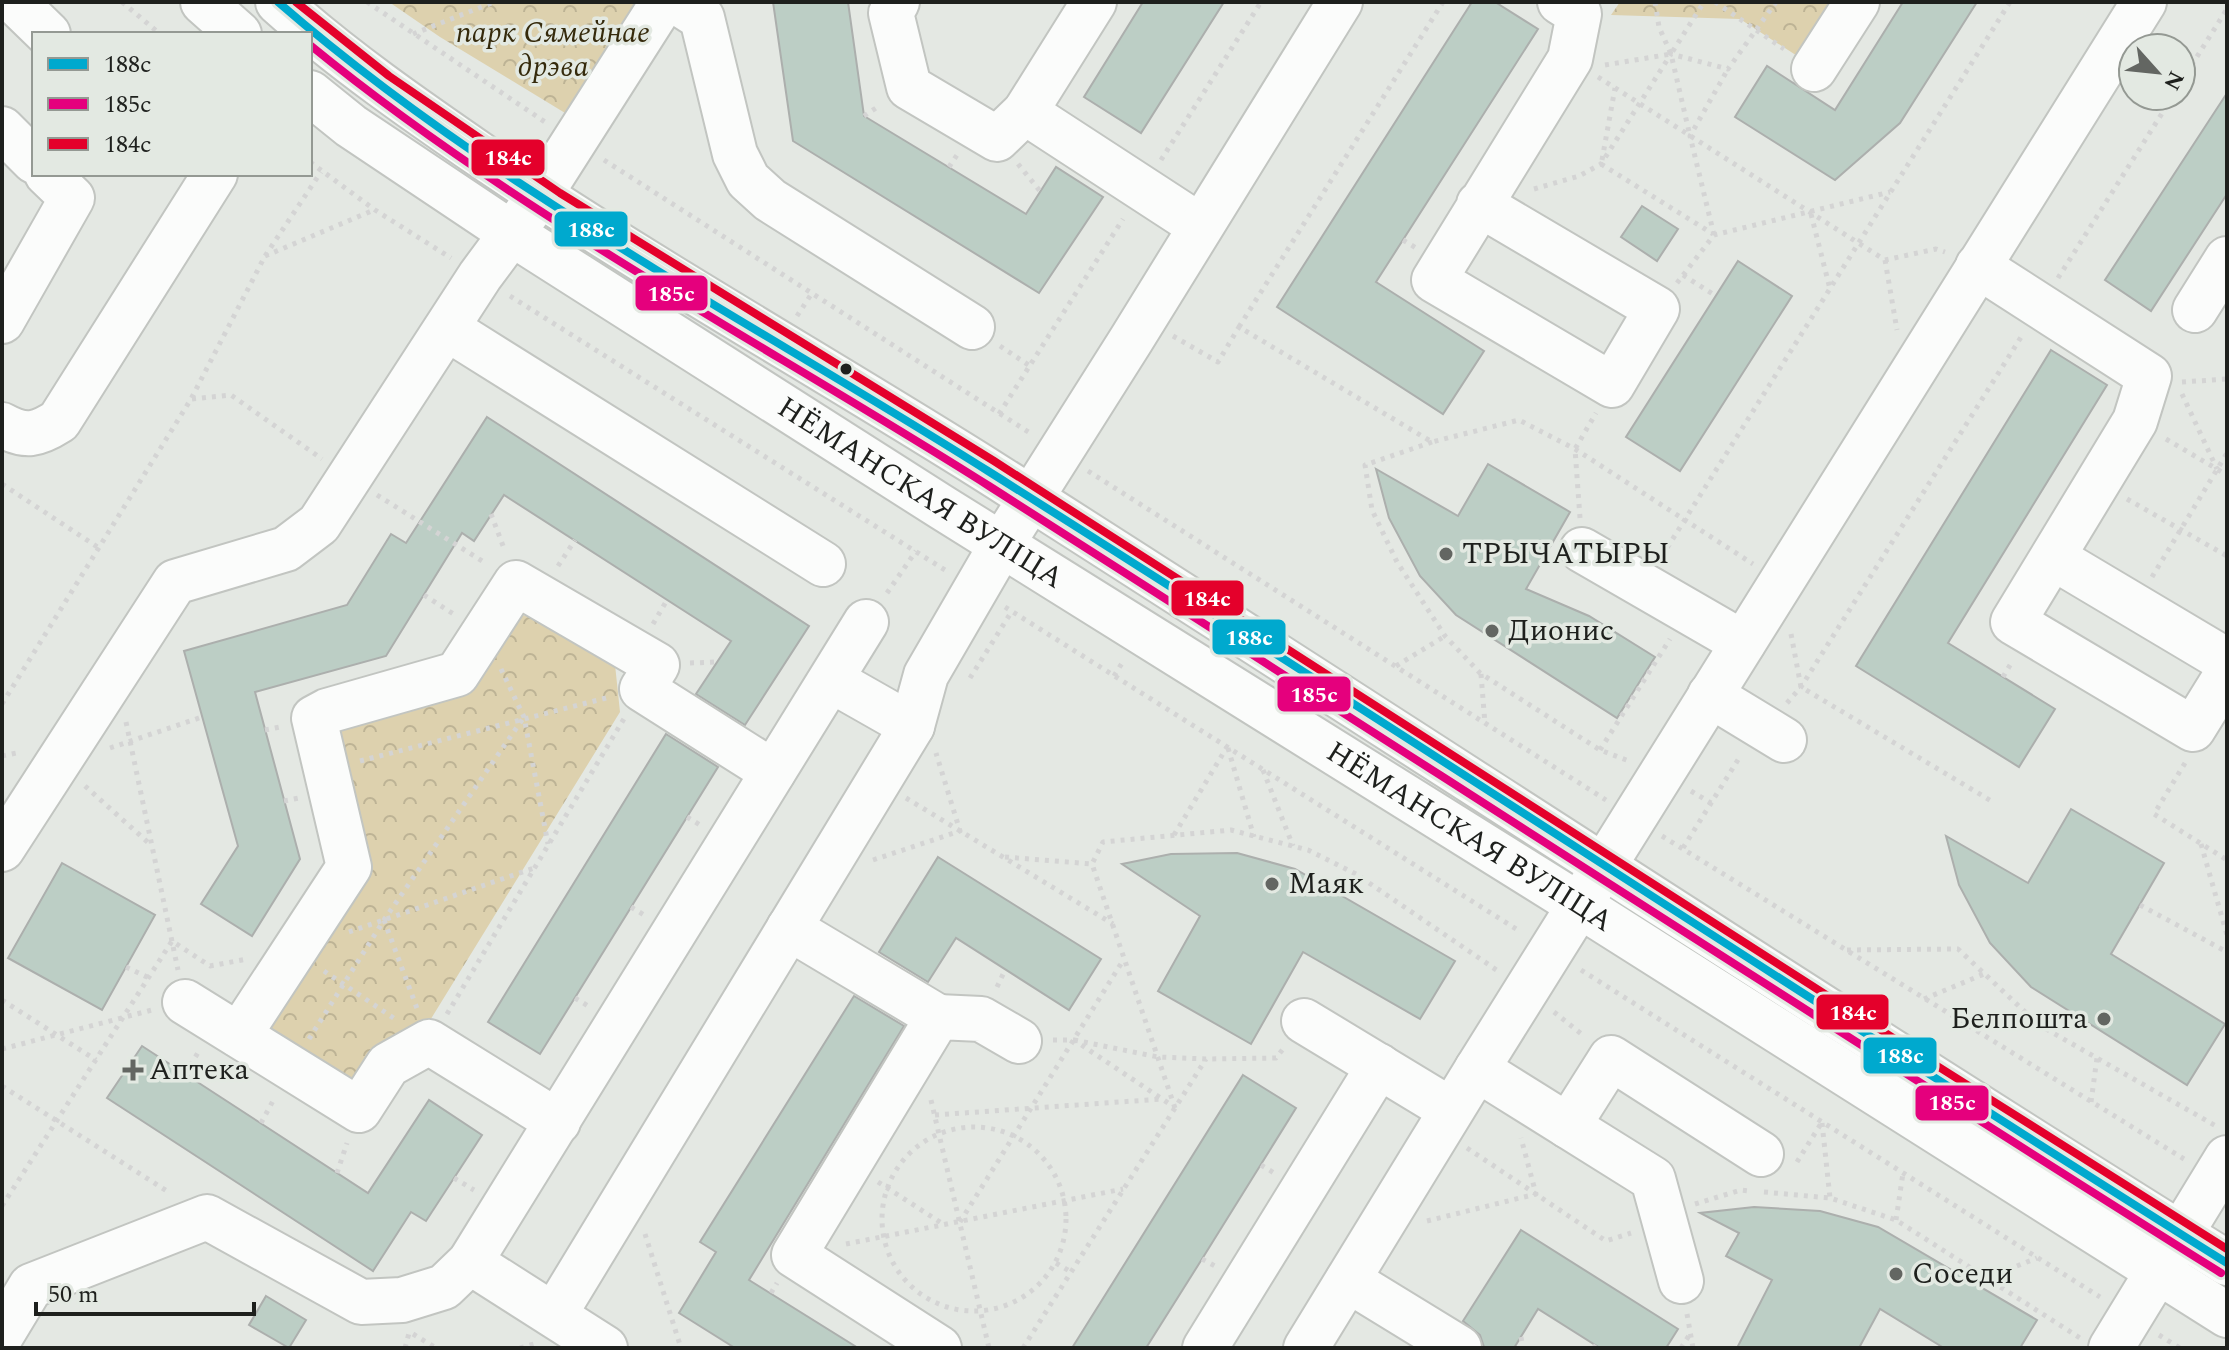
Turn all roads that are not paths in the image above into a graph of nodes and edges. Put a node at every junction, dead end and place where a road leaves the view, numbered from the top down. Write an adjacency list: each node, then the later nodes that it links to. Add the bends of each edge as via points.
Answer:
1 (15, 2): 12 (main road)
2 (203, 2): 13 (main road)
3 (278, 2): 21 (main road, НЁМАНСКАЯ ВУЛІЦА, via 378,86)
4 (663, 2): 21 (main road)
5 (677, 2): 29 (main road, via 702,18 735,154 748,180 770,200)
6 (897, 2): 16 (main road, via 891,13 909,87 997,139)
7 (1094, 2): 16 (main road)
8 (1340, 2): 23 (main road)
9 (1560, 2): 22 (main road, via 1579,14 1577,64)
10 (1857, 2): 14 (main road)
11 (2144, 2): 26 (main road)
12 (46, 32)
13 (237, 32)
14 (1814, 69)
15 (312, 95): 24 (main road, НЁМАНСКАЯ ВУЛІЦА)
16 (1025, 112): 23 (main road)
17 (2, 129): 18 (main road)
18 (32, 159)
19 (214, 176): 31 (main road, via 59,421 39,434)
20 (68, 182): 28 (main road)
21 (540, 195): 24 (main road); 32 (main road, НЁМАНСКАЯ ВУЛІЦА)
22 (1479, 204): 22 (main road, via 1434,280 1612,385 1670,292)
23 (1200, 226): 32 (main road)
24 (511, 233): 30 (main road); 33 (main road, НЁМАНСКАЯ ВУЛІЦА)
25 (2227, 259): 27 (main road)
26 (1978, 266): 35 (main road, via 2149,376 2135,421); 38 (main road)
27 (2195, 310)
28 (2, 321)
29 (972, 327)
30 (448, 329): 36 (main road); 46 (main road, via 319,524 286,549 175,582)
31 (2, 425)
32 (1030, 499): 33 (main road); 47 (main road, НЁМАНСКАЯ ВУЛІЦА)
33 (1002, 544): 44 (main road, via 926,675); 48 (main road, НЁМАНСКАЯ ВУЛІЦА)
34 (1582, 550): 38 (main road)
35 (2054, 558): 39 (main road); 40 (main road, via 2013,622 2193,729)
36 (823, 564)
37 (866, 622): 41 (main road)
38 (1743, 643): 42 (main road)
39 (2227, 661)
40 (2227, 674)
41 (831, 680): 44 (main road); 45 (main road)
42 (1710, 695): 43 (main road); 47 (main road)
43 (1774, 734)
44 (924, 738): 49 (main road, via 878,781)
45 (773, 772): 53 (main road, via 642,689 657,665 516,583 457,674 314,718 349,867); 58 (main road)
46 (2, 849)
47 (1604, 866): 48 (main road); 62 (main road, НЁМАНСКАЯ ВУЛІЦА)
48 (1579, 905): 56 (main road); 65 (main road, НЁМАНСКАЯ ВУЛІЦА)
49 (789, 928): 52 (main road); 69 (main road)
50 (185, 1002): 53 (main road)
51 (1304, 1021): 55 (main road)
52 (928, 1032): 54 (main road, via 981,1019); 74 (main road, via 794,1255)
53 (239, 1035): 58 (main road, via 359,1110 388,1065 429,1042)
54 (1019, 1041)
55 (1379, 1066): 57 (main road); 75 (main road)
56 (1477, 1069): 57 (main road); 59 (main road)
57 (1445, 1120): 67 (main road)
58 (558, 1122): 63 (main road)
59 (1568, 1126): 60 (main road, via 1611,1058); 68 (main road, via 1653,1179)
60 (1761, 1154)
61 (2221, 1168): 62 (main road)
62 (2182, 1235): 64 (main road, НЁМАНСКАЯ ВУЛІЦА); 65 (main road)
63 (470, 1262): 66 (main road, via 444,1287 402,1300 361,1302 207,1217); 69 (main road)
64 (2227, 1263)
65 (2158, 1272): 70 (main road, НЁМАНСКАЯ ВУЛІЦА); 72 (main road)
66 (17, 1277): 71 (main road)
67 (1348, 1280): 76 (main road); 77 (main road)
68 (1681, 1281)
69 (554, 1315): 73 (main road)
70 (2227, 1315)
71 (2, 1334)
72 (2109, 1335)
73 (605, 1348)
74 (939, 1348)
75 (1205, 1348)
76 (1306, 1348)
77 (1459, 1348)

